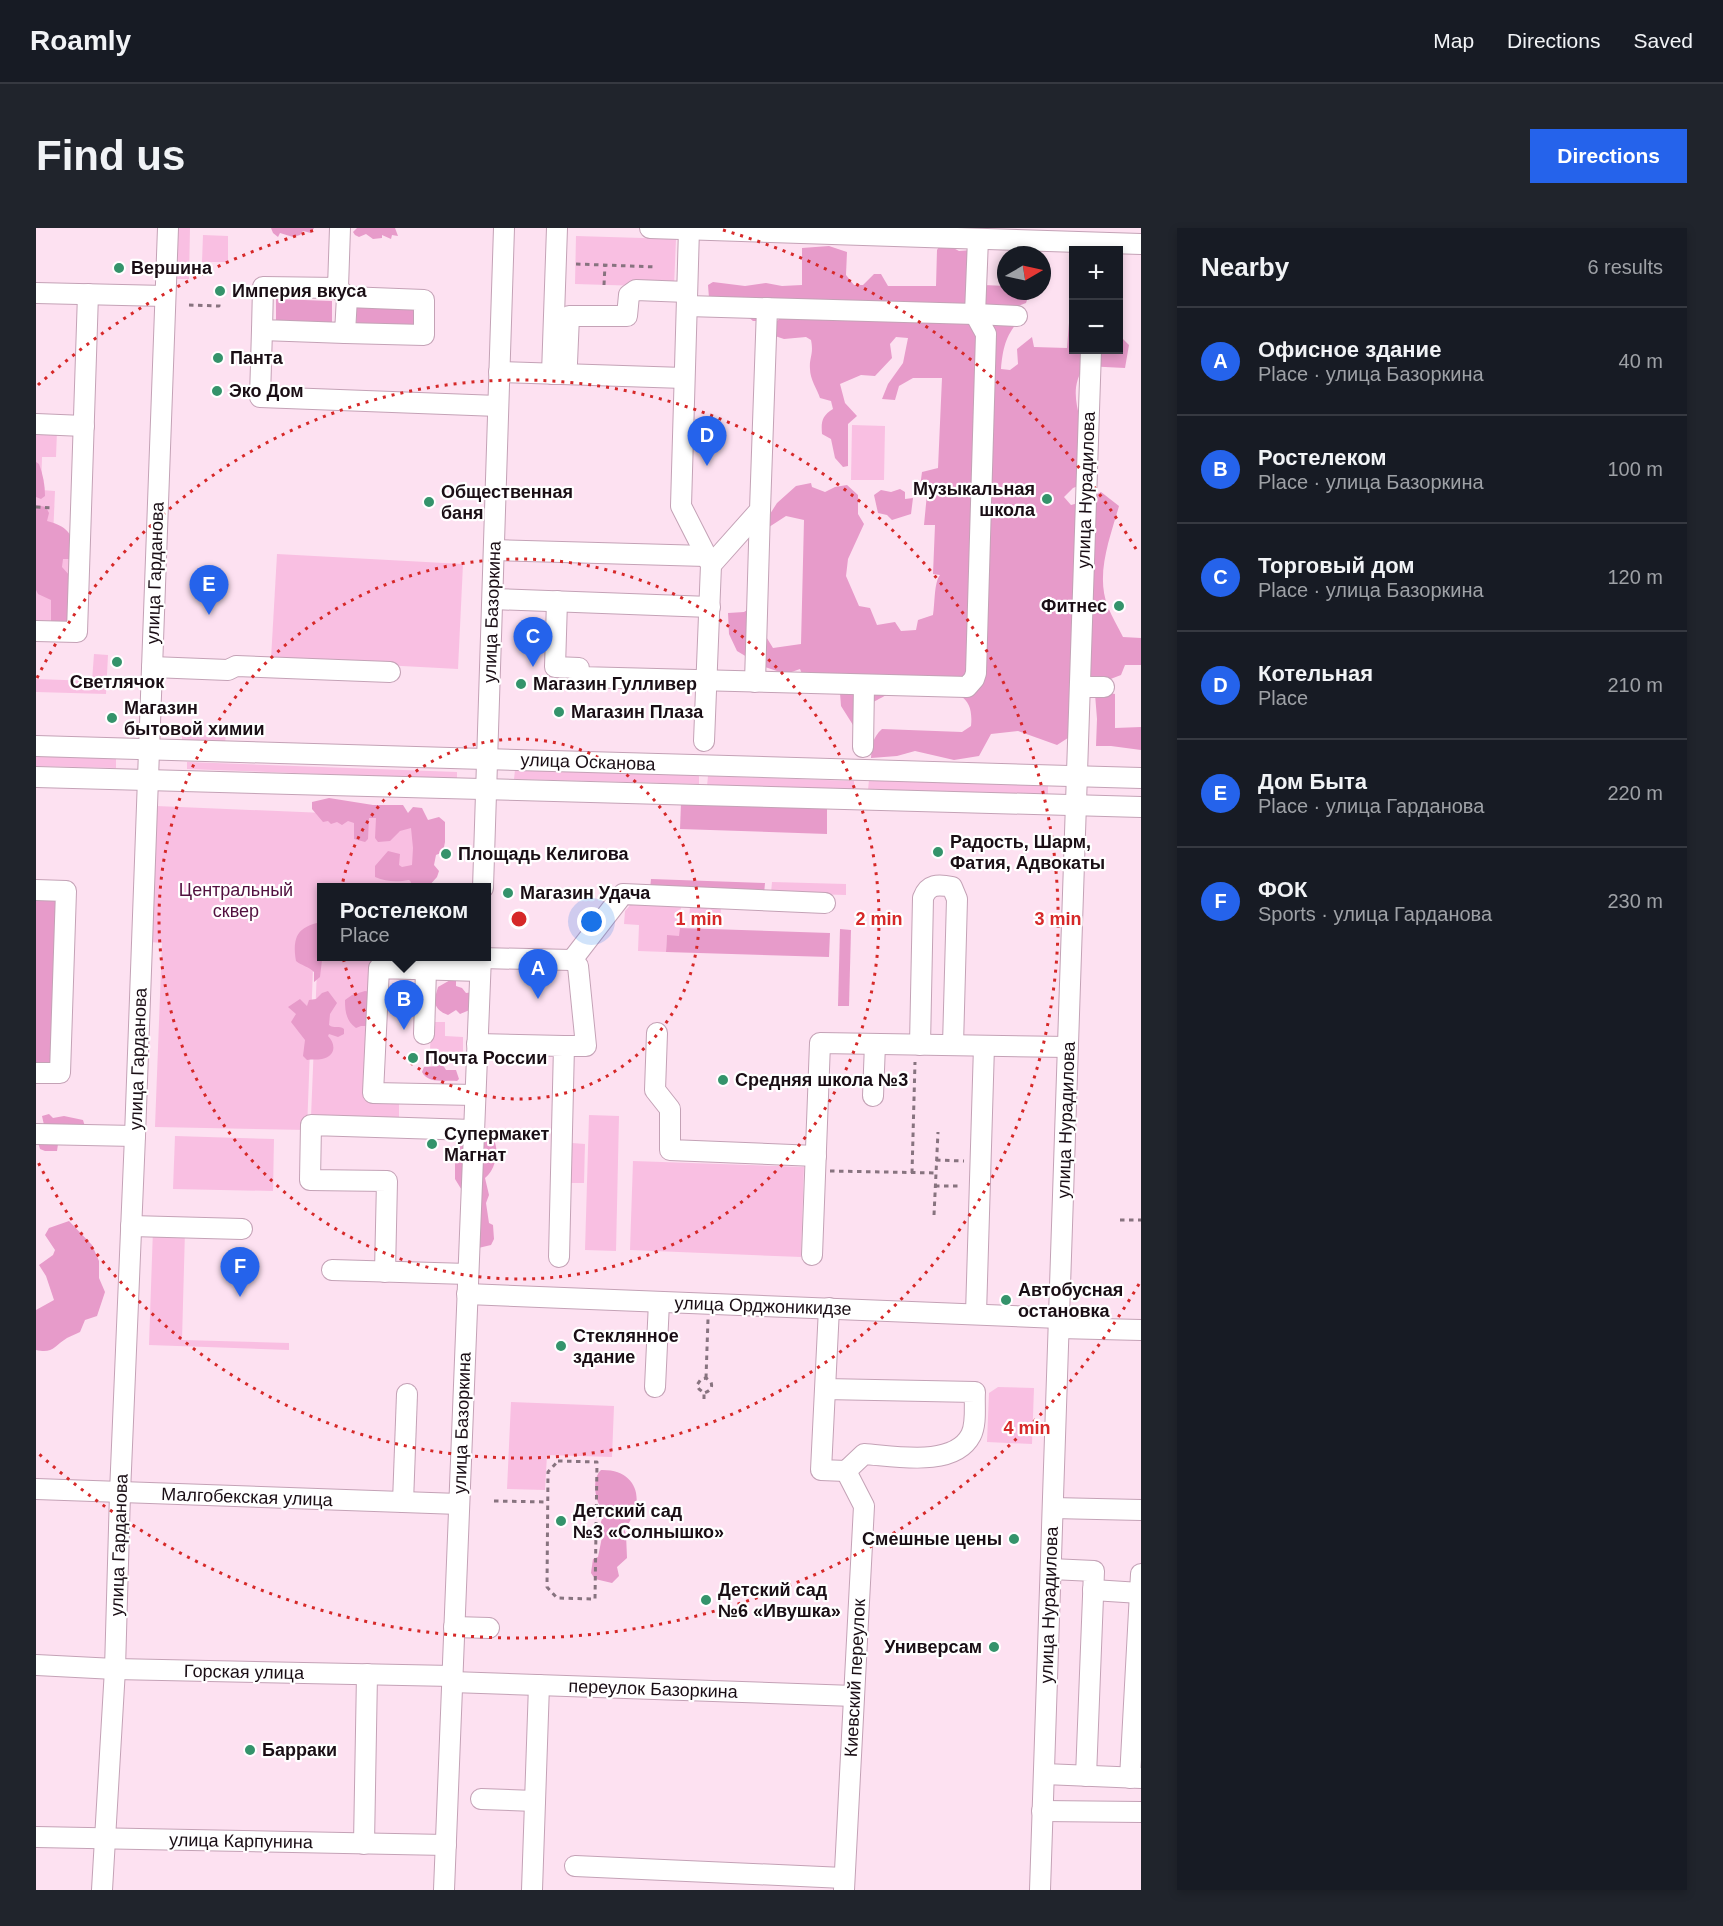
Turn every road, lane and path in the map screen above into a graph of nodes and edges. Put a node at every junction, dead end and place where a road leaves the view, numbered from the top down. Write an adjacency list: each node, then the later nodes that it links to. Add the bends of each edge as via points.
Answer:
1 (168, 228): 19 (street, улица Гарданова)
2 (340, 228): 16 (street)
3 (504, 228): 29 (street, улица Базоркина)
4 (557, 228): 30 (street)
5 (650, 228): 6 (street)
6 (689, 229): 7 (street); 20 (street)
7 (847, 231): 9 (street)
8 (1025, 234): 9 (street); 10 (street)
9 (978, 239): 24 (street)
10 (1094, 240): 11 (street)
11 (1141, 244)
12 (576, 264): 13 (path)
13 (605, 265): 14 (path); 15 (path)
14 (656, 267)
15 (604, 285)
16 (342, 292): 26 (street, via 263,287); 27 (street); 27 (street, via 424,300 424,335)
17 (36, 293): 18 (street)
18 (88, 294): 19 (street); 34 (street)
19 (165, 296): 44 (street, улица Гарданова)
20 (687, 299): 23 (street); 30 (street, via 636,290 629,296 627,316 569,316 567,363); 31 (street)
21 (219, 303): 22 (path)
22 (189, 305)
23 (767, 308): 24 (street); 37 (street)
24 (975, 314): 25 (street); 48 (street, via 986,334 974,679 960,688)
25 (1017, 316)
26 (262, 330): 27 (street); 32 (street, via 260,397)
27 (345, 333)
28 (1091, 354): 49 (street, улица Нурадилова)
29 (499, 372): 30 (street); 32 (street, улица Базоркина)
30 (554, 374): 31 (street)
31 (684, 378): 39 (street, via 681,506)
32 (498, 406): 38 (street, улица Базоркина)
33 (36, 424): 34 (street)
34 (84, 426): 43 (street, via 77,632)
35 (36, 507): 36 (path)
36 (54, 508)
37 (760, 510): 39 (street); 47 (street)
38 (494, 550): 39 (street); 40 (street, улица Базоркина)
39 (709, 561): 42 (street)
40 (493, 599): 41 (street); 55 (street, улица Базоркина)
41 (557, 601): 42 (street); 46 (street, via 555,667 579,668 579,677)
42 (710, 607): 46 (street)
43 (36, 631)
44 (152, 667): 45 (street); 54 (street, улица Гарданова)
45 (390, 672)
46 (707, 680): 47 (street); 51 (street)
47 (755, 682): 48 (street)
48 (864, 685): 53 (street)
49 (1080, 687): 50 (street); 56 (street, улица Нурадилова)
50 (1104, 687)
51 (704, 741)
52 (36, 746): 54 (street, улица Осканова)
53 (863, 747)
54 (149, 749): 55 (street, улица Осканова); 59 (street, улица Гарданова)
55 (488, 760): 56 (street, улица Осканова); 60 (street, улица Базоркина)
56 (1077, 776): 58 (street, улица Осканова); 61 (street, улица Нурадилова)
57 (36, 777): 59 (street, улица Осканова)
58 (1141, 778)
59 (148, 780): 60 (street, улица Осканова); 84 (street, улица Гарданова)
60 (486, 789): 61 (street, улица Осканова); 63 (street, улица Базоркина)
61 (1076, 805): 62 (street, улица Осканова); 77 (street, улица Нурадилова)
62 (1141, 807)
63 (483, 883)
64 (36, 890): 78 (street, via 66,891 60,1074)
65 (825, 903): 66 (street, via 623,894)
66 (572, 960): 67 (street); 75 (street, via 578,966 586,1046)
67 (480, 962): 68 (street); 71 (street, улица Базоркина)
68 (426, 970): 70 (street); 79 (street, via 379,968 373,1093)
69 (657, 1033): 87 (street, via 656,1090 670,1109 669,1150)
70 (424, 1034)
71 (477, 1044): 75 (street); 79 (street, улица Базоркина)
72 (874, 1044): 73 (street); 80 (street); 87 (street, via 820,1043)
73 (918, 1045): 74 (street); 74 (street, via 923,898 926,890 942,885 952,887 957,899); 88 (path)
74 (953, 1045): 76 (street)
75 (564, 1046): 98 (street)
76 (984, 1046): 77 (street); 104 (street)
77 (1068, 1047): 106 (street, улица Нурадилова)
78 (36, 1073)
79 (475, 1095): 81 (street, улица Базоркина)
80 (873, 1096)
81 (473, 1130): 100 (street, via 311,1125 310,1180 387,1181); 101 (street, улица Базоркина)
82 (938, 1132): 85 (path)
83 (36, 1134): 84 (street)
84 (135, 1136): 95 (street, улица Гарданова)
85 (936, 1160): 86 (path); 89 (path)
86 (966, 1161)
87 (822, 1163): 88 (path); 97 (street)
88 (912, 1173): 89 (path)
89 (936, 1173): 90 (path)
90 (935, 1186): 91 (path); 92 (path)
91 (964, 1186)
92 (934, 1215)
93 (1120, 1220): 94 (path)
94 (1141, 1220)
95 (131, 1226): 96 (street); 116 (street, улица Гарданова)
96 (242, 1229)
97 (812, 1255)
98 (559, 1257)
99 (332, 1270): 100 (street, улица Орджоникидзе)
100 (385, 1272): 101 (street, улица Орджоникидзе)
101 (467, 1284): 102 (street, улица Орджоникидзе); 120 (street, улица Базоркина)
102 (659, 1302): 103 (street, улица Орджоникидзе); 109 (street)
103 (829, 1308): 104 (street, улица Орджоникидзе); 110 (street)
104 (976, 1314): 106 (street, улица Орджоникидзе)
105 (708, 1317): 108 (path)
106 (1059, 1323): 107 (street, улица Орджоникидзе); 121 (street, улица Нурадилова)
107 (1141, 1330)
108 (706, 1378): 111 (path, via 712,1387); 111 (path, via 697,1385)
109 (655, 1387)
110 (825, 1389): 114 (street, via 821,1470); 114 (street, via 975,1392 972,1433 959,1448 939,1456 864,1454)
111 (704, 1393): 113 (path)
112 (407, 1394): 118 (street)
113 (704, 1399)
114 (846, 1471): 135 (street, Киевский переулок, via 864,1506)
115 (36, 1489): 116 (street, Малгобекская улица)
116 (120, 1493): 118 (street, Малгобекская улица); 130 (street, улица Гарданова)
117 (494, 1501): 119 (path)
118 (403, 1502): 120 (street, Малгобекская улица)
119 (548, 1502): 119 (path, via 547,1587 557,1598 595,1599 597,1462 558,1461 548,1472)
120 (459, 1504): 126 (street, улица Базоркина)
121 (1053, 1509): 122 (street); 123 (street, улица Нурадилова)
122 (1141, 1510)
123 (1050, 1569): 125 (street, via 1094,1571); 137 (street, улица Нурадилова)
124 (1141, 1582): 125 (street); 128 (street)
125 (1093, 1590): 138 (street)
126 (454, 1627): 127 (street); 133 (street, улица Базоркина)
127 (489, 1628)
128 (1140, 1628): 131 (street)
129 (36, 1665): 130 (street, Горская улица)
130 (115, 1669): 132 (street, Горская улица); 145 (street, улица Гарданова)
131 (1138, 1672): 136 (street)
132 (366, 1674): 133 (street, Горская улица); 146 (street)
133 (452, 1679): 134 (street, переулок Базоркина); 147 (street, улица Базоркина)
134 (540, 1685): 135 (street, переулок Базоркина); 141 (street)
135 (854, 1696): 149 (street, Киевский переулок)
136 (1137, 1719): 139 (street)
137 (1044, 1774): 138 (street); 142 (street, улица Нурадилова)
138 (1086, 1776): 139 (street)
139 (1136, 1778)
140 (481, 1799): 141 (street)
141 (536, 1801): 152 (street)
142 (1042, 1811): 143 (street); 153 (street, улица Нурадилова)
143 (1141, 1812)
144 (36, 1837): 145 (street, улица Карпунина)
145 (105, 1839): 146 (street, улица Карпунина); 150 (street, улица Гарданова)
146 (364, 1844): 147 (street, улица Карпунина)
147 (446, 1845): 151 (street, улица Базоркина)
148 (575, 1866): 149 (street)
149 (844, 1884)
150 (102, 1890)
151 (444, 1890)
152 (532, 1890)
153 (1040, 1890)

